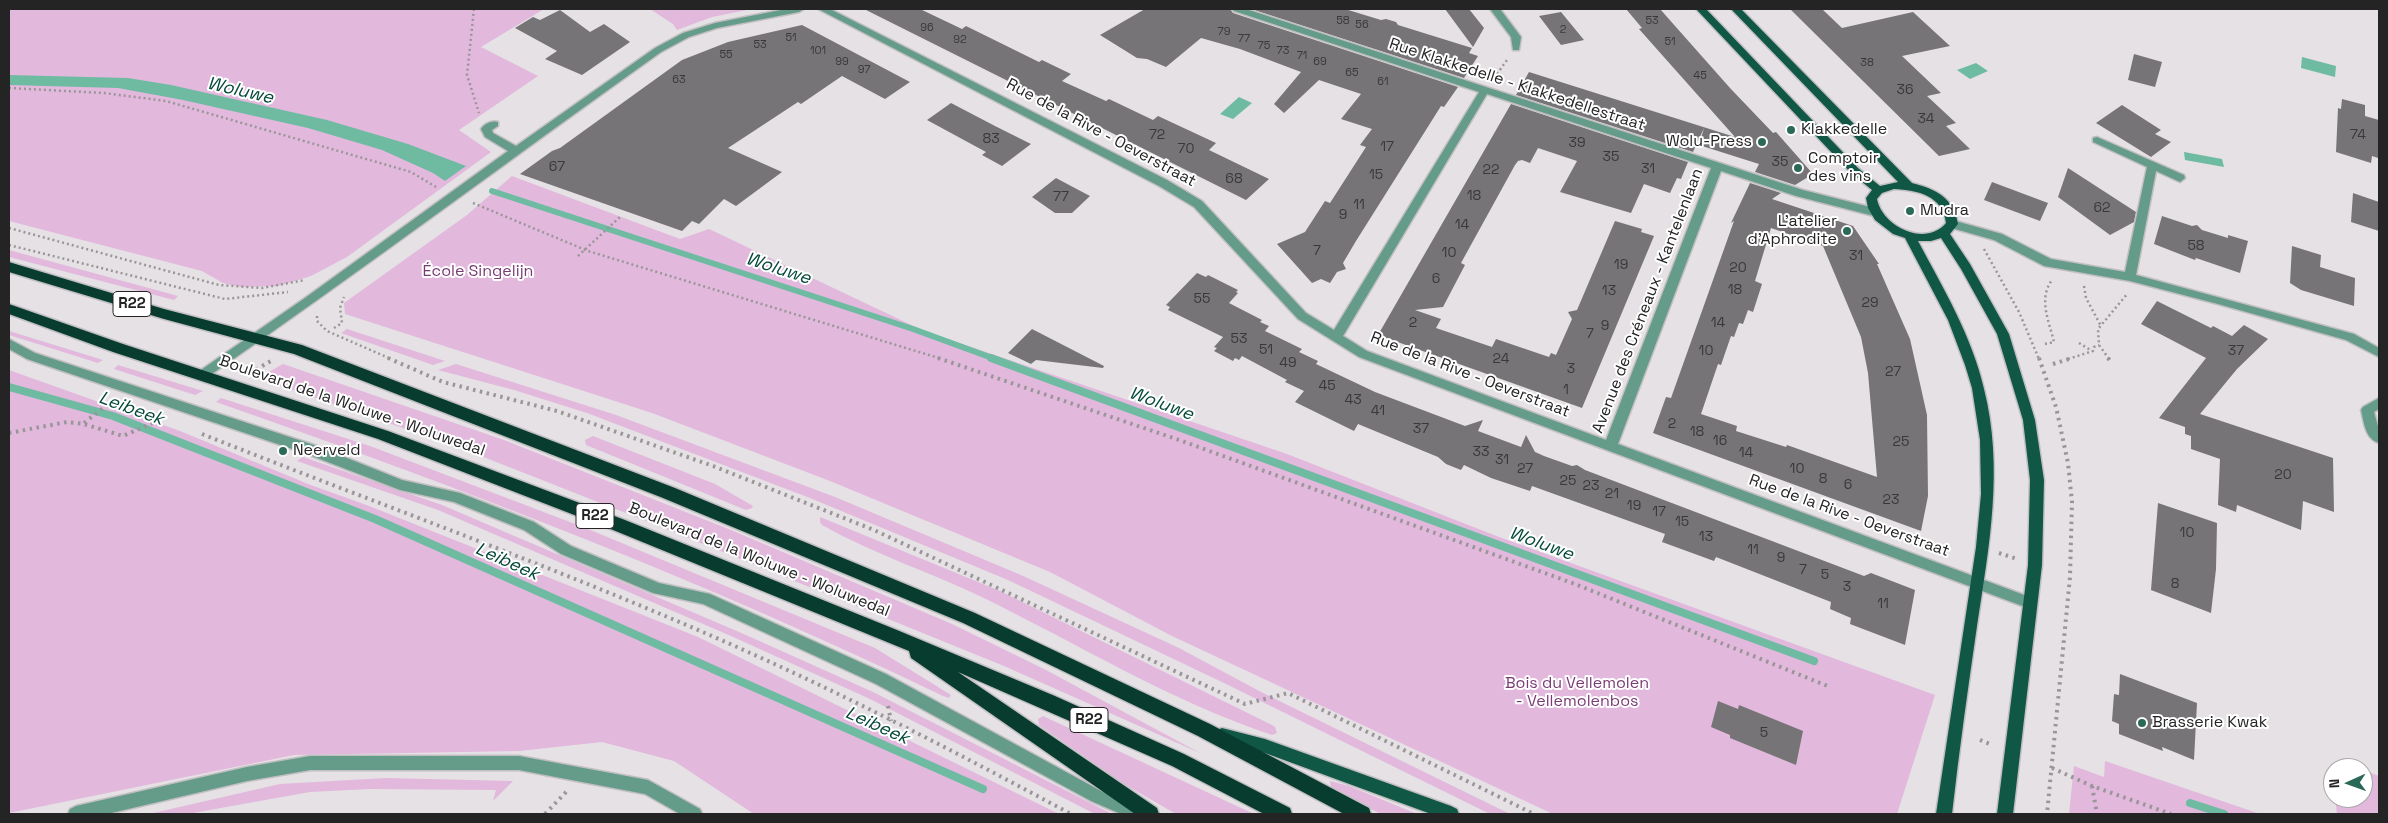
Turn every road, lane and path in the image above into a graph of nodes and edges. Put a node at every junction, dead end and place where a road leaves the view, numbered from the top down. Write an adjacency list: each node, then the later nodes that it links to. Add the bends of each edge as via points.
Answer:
1 (474, 9): 11 (path, via 467,75)
2 (798, 9): 14 (street, via 686,35 631,68)
3 (823, 9): 41 (street, Rue de la Rive - Oeverstraat, via 1163,182 1198,204 1302,316)
4 (1237, 9): 10 (street, Rue Klakkedelle - Klakkedellestraat)
5 (1496, 9): 8 (street, via 1516,37)
6 (1701, 9): 20 (main road, via 1854,170)
7 (1736, 9): 18 (main road)
8 (1516, 48): 10 (path)
9 (9, 88): 19 (path, via 104,93 166,101 411,172)
10 (1485, 90): 15 (street, Rue Klakkedelle - Klakkedellestraat); 41 (street)
11 (480, 115)
12 (494, 124): 14 (street, via 486,129 489,135)
13 (2097, 140): 16 (street)
14 (516, 150): 36 (street)
15 (1717, 166): 22 (street, Rue Klakkedelle - Klakkedellestraat, via 1800,193); 62 (street, Avenue des Créneaux - Kantelenlaan)
16 (2152, 166): 17 (street); 31 (street)
17 (2180, 178)
18 (1908, 185): 20 (main road, via 1893,184); 25 (main road, via 1940,199 1952,213)
19 (441, 190)
20 (1878, 190): 22 (main road, via 1871,198)
21 (470, 202): 68 (path, via 588,251 894,342 1182,441 1575,584)
22 (1874, 212): 26 (main road, via 1888,226)
23 (620, 217): 28 (path, bridge)
24 (9, 228): 32 (path, via 236,289 277,288)
25 (1948, 228): 26 (main road, via 1930,237); 31 (street, via 1998,237 2048,263); 66 (main road, via 2002,334 2029,420 2037,480 2035,565)
26 (1909, 235): 65 (main road, via 1952,317 1967,354 1983,411 1989,467)
27 (9, 245): 36 (path, via 225,299 284,292 297,293)
28 (578, 256)
29 (9, 266): 40 (highway, Boulevard de la Woluwe - Woluwedal / R22, via 164,314)
30 (2055, 277): 44 (path, via 2046,286 2044,299 2054,342)
31 (2130, 278): 47 (street, via 2350,337)
32 (308, 279)
33 (2087, 280): 38 (path, via 2083,288)
34 (2130, 290): 38 (path)
35 (346, 294): 39 (path, via 340,308 342,323)
36 (309, 301): 40 (street); 84 (path, via 316,309 318,322 327,331 443,382 557,411 713,466 865,526 1245,704 1288,692)
37 (9, 309): 52 (highway, Boulevard de la Woluwe - Woluwedal / R22)
38 (2101, 326): 45 (path, via 2098,329)
39 (334, 328)
40 (257, 337): 52 (street); 69 (highway, Boulevard de la Woluwe - Woluwedal / R22, via 297,349 669,493 942,606)
41 (1336, 338): 62 (street, Rue de la Rive - Oeverstraat, via 1363,354)
42 (9, 343): 79 (street, via 31,356 294,444 400,484 455,497 529,526 566,550 658,589 705,598 872,674 1096,796)
43 (2079, 343): 46 (path)
44 (2045, 344)
45 (2099, 345): 46 (path); 49 (path)
46 (2093, 351): 50 (path)
47 (2379, 353)
48 (273, 360): 51 (path)
49 (2111, 362)
50 (2053, 364)
51 (248, 374)
52 (202, 375): 67 (highway, Boulevard de la Woluwe - Woluwedal / R22, via 383,434)
53 (103, 398): 55 (path)
54 (2379, 403): 61 (street, via 2367,410 2372,430)
55 (120, 404)
56 (107, 405): 58 (path)
57 (156, 416): 58 (path, via 162,419 131,433 117,435)
58 (84, 424): 59 (path, via 67,422)
59 (9, 433)
60 (200, 433): 78 (path, via 722,640 868,708)
61 (2379, 438)
62 (1610, 447): 65 (street, Rue de la Rive - Oeverstraat)
63 (1996, 552): 64 (path)
64 (2022, 561)
65 (1977, 582): 66 (street, Rue de la Rive - Oeverstraat); 85 (main road)
66 (2030, 603): 86 (main road)
67 (891, 635): 80 (highway); 81 (highway, Boulevard de la Woluwe - Woluwedal / R22, via 1178,760)
68 (1830, 688)
69 (1204, 730): 82 (highway, Boulevard de la Woluwe - Woluwedal / R22); 83 (main road, Boulevard de la Woluwe - Woluwedal, via 1265,746)
70 (1980, 740): 71 (path)
71 (1998, 747)
72 (572, 786): 76 (path)
73 (2092, 786): 87 (path, via 2052,768); 88 (path); 89 (path)
74 (120, 809): 75 (street); 77 (street, via 247,774 310,763 520,763 648,786)
75 (76, 814)
76 (545, 814)
77 (694, 814)
78 (1071, 814)
79 (1139, 814)
80 (1150, 814)
81 (1283, 814)
82 (1362, 814)
83 (1451, 814)
84 (1534, 814)
85 (1944, 814)
86 (2005, 814)
87 (2048, 814)
88 (2097, 814)
89 (2171, 814)

